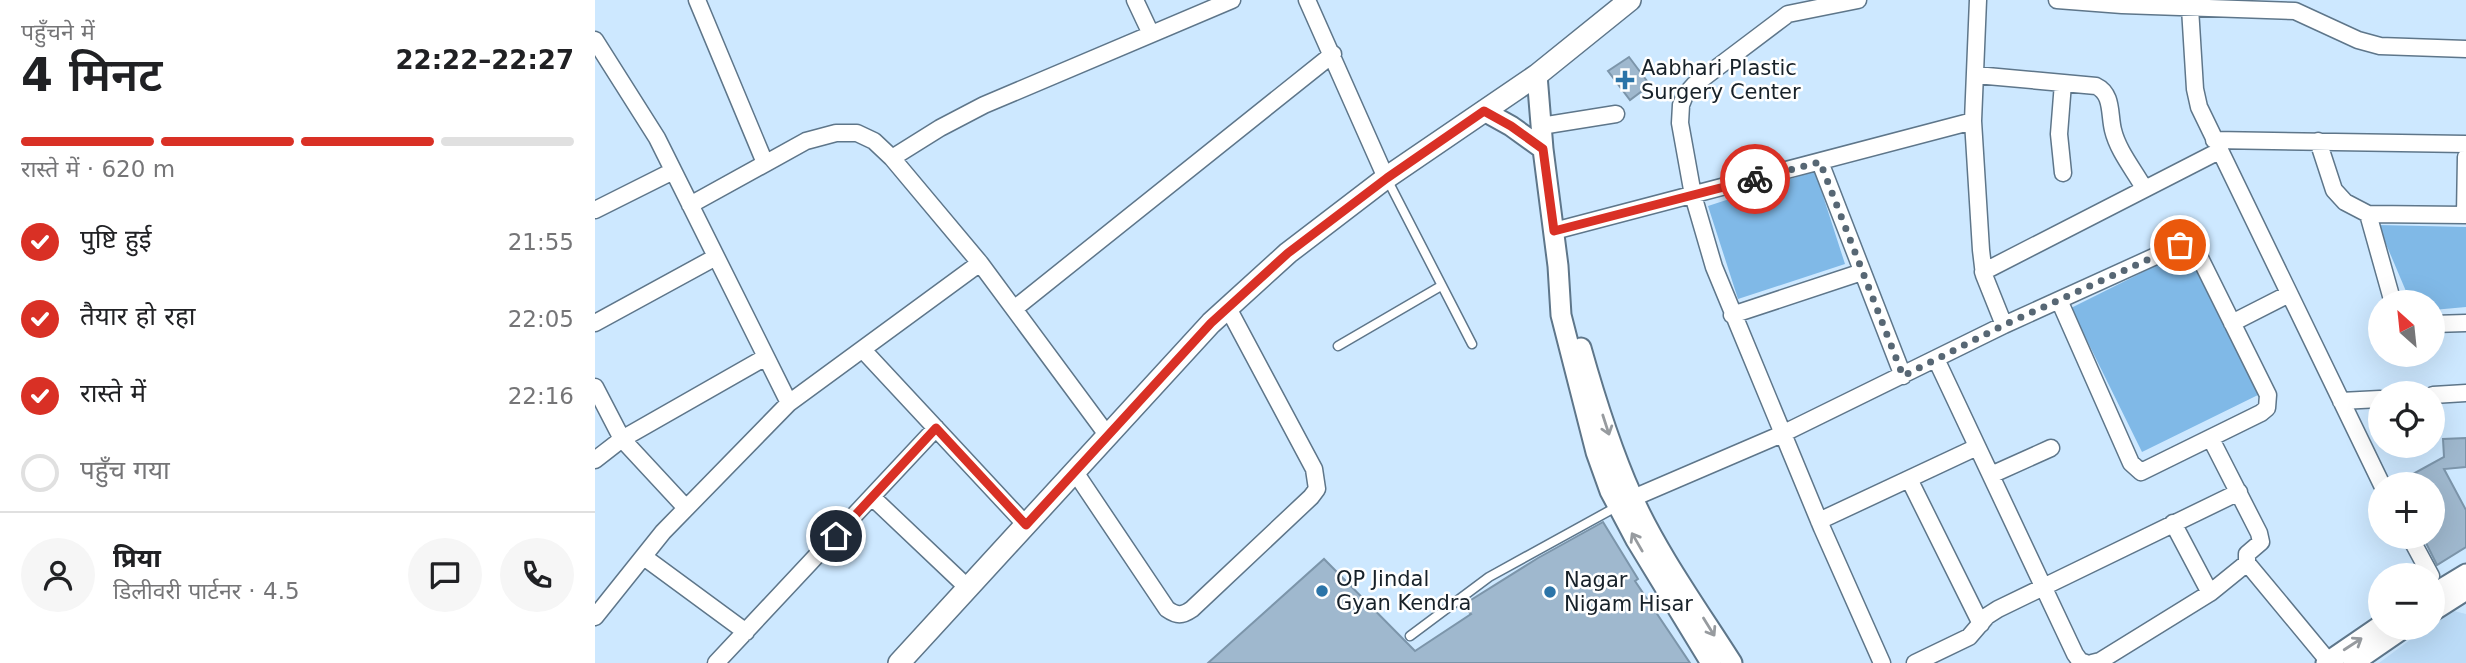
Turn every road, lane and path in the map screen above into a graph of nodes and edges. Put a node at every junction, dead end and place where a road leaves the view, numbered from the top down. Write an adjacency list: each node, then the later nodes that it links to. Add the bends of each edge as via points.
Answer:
1 (697, 0): 29 (street)
2 (1135, 0): 11 (street)
3 (1233, 0): 11 (street)
4 (1307, 0): 14 (street)
5 (1630, 0): 15 (main road)
6 (1858, 0): 9 (street)
7 (1978, 0): 16 (street)
8 (2057, 0): 10 (street)
9 (1784, 7): 34 (street, via 1685,95 1680,124)
10 (2190, 8): 13 (street, via 2295,11 2380,46); 24 (street, via 2195,89)
11 (1151, 34): 26 (street, via 984,105)
12 (595, 40): 30 (street)
13 (2466, 49)
14 (1333, 54): 32 (street); 49 (street)
15 (1537, 75): 18 (main road); 21 (street)
16 (1976, 75): 17 (street); 20 (street)
17 (2063, 83): 31 (street, via 2059,134); 33 (street, via 2103,89 2119,146)
18 (1484, 111): 25 (street); 32 (main road)
19 (1616, 114): 21 (street)
20 (1973, 121): 28 (street); 43 (street)
21 (1541, 125): 25 (street)
22 (2318, 141): 23 (street); 24 (street); 37 (street, via 2334,190)
23 (2466, 144)
24 (2216, 145): 33 (street); 46 (street)
25 (1543, 149): 39 (street)
26 (893, 158): 29 (street, via 857,133 836,133 806,141); 41 (street)
27 (2466, 158): 38 (street)
28 (1820, 162): 34 (street); 42 (street)
29 (765, 163): 35 (street)
30 (673, 171): 35 (street); 36 (street)
31 (2063, 173)
32 (1387, 178): 44 (lane); 48 (main road, via 1288,253)
33 (2144, 188): 43 (street)
34 (1692, 195): 39 (street); 50 (street)
35 (690, 205): 40 (street)
36 (595, 210)
37 (2368, 214): 38 (street); 45 (street)
38 (2465, 215)
39 (1554, 231): 82 (street, via 1558,266)
40 (716, 257): 51 (street); 59 (street)
41 (980, 263): 49 (street); 58 (street)
42 (1862, 272): 50 (street); 61 (street)
43 (1983, 272): 55 (street)
44 (1441, 286): 56 (lane); 57 (lane)
45 (2389, 290)
46 (2289, 294): 52 (street); 66 (street)
47 (2059, 300): 52 (street, via 2187,244 2198,254); 55 (street); 72 (street, via 2135,468 2149,470)
48 (1228, 308): 70 (main road); 76 (street, via 1314,470 1317,489 1311,497 1192,609 1175,615 1167,610)
49 (1014, 309): 70 (street)
50 (1732, 315): 69 (street)
51 (595, 323)
52 (2232, 323): 72 (street, via 2269,402 2261,413)
53 (2466, 323): 54 (street)
54 (2445, 324)
55 (2004, 325): 60 (street)
56 (1472, 344)
57 (1338, 346)
58 (863, 350): 67 (street); 68 (street)
59 (766, 358): 67 (street); 71 (street)
60 (1936, 359): 61 (street); 73 (street)
61 (1903, 376): 69 (street)
62 (595, 387): 71 (street)
63 (2466, 393): 64 (street)
64 (2445, 394)
65 (2368, 400): 66 (street)
66 (2341, 401): 77 (street)
67 (789, 403): 83 (street)
68 (936, 428): 81 (street); 86 (street)
69 (1783, 434): 82 (street); 84 (street)
70 (1108, 436): 76 (main road)
71 (622, 439): 75 (street); 83 (street)
72 (2211, 439): 80 (street)
73 (1977, 447): 78 (street); 79 (street)
74 (2051, 448): 78 (street)
75 (595, 460)
76 (1075, 472): 86 (main road)
77 (2376, 472)
78 (1991, 475): 90 (street)
79 (1909, 479): 84 (street); 97 (street)
80 (2239, 492): 85 (street); 88 (street, via 2260,538 2247,554)
81 (872, 497): 92 (street); 98 (street)
82 (1625, 502): 100 (lane, via 1489,577); 104 (street, one-way to 82); 105 (street, one-way to 105, via 1662,551)
83 (686, 508): 87 (street)
84 (1819, 520): 106 (street)
85 (2173, 523): 90 (street); 95 (street)
86 (1026, 525): 92 (main road)
87 (643, 557): 96 (street); 98 (street)
88 (2247, 563): 95 (street); 110 (street)
89 (2466, 573): 91 (street)
90 (2043, 586): 97 (street, via 1998,609); 108 (street, via 2075,654)
91 (2445, 586)
92 (968, 588): 103 (main road)
93 (2466, 590): 94 (street)
94 (2445, 591)
95 (2210, 593): 109 (street)
96 (595, 617)
97 (1981, 624): 107 (street, via 1969,637)
98 (746, 632): 102 (street)
99 (2368, 635): 110 (street, one-way to 99)
100 (1410, 636)
101 (2387, 640): 111 (street)
102 (716, 663)
103 (899, 663)
104 (1711, 663)
105 (1732, 663)
106 (1882, 663)
107 (1915, 663)
108 (2086, 663)
109 (2092, 663)
110 (2328, 663)
111 (2353, 663)

